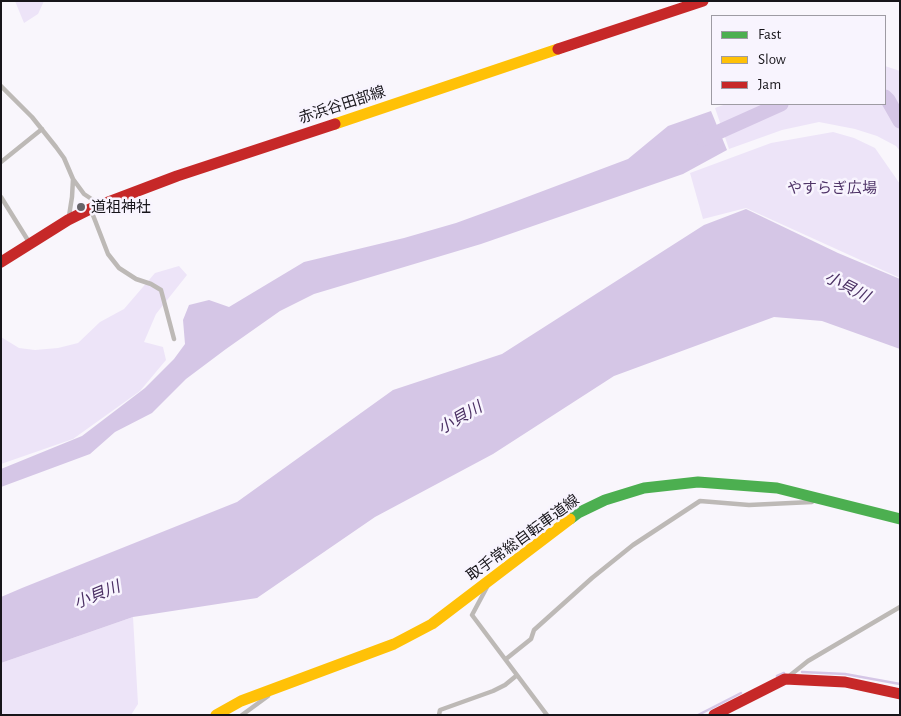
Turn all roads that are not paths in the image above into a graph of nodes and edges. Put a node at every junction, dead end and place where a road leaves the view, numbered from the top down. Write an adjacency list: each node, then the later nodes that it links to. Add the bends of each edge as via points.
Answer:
1 (703, 1): 7 (street, 赤浜谷田部線, via 177,176)
2 (1, 86): 3 (lane)
3 (42, 129): 4 (lane); 5 (lane, via 64,158)
4 (1, 162)
5 (73, 179): 7 (lane); 8 (lane)
6 (1, 196): 9 (lane)
7 (96, 207): 8 (street, 赤浜谷田部線); 11 (lane, via 108,254 119,268 161,290)
8 (68, 220): 9 (street, 赤浜谷田部線)
9 (30, 244): 10 (street, 赤浜谷田部線)
10 (1, 262)
11 (174, 339)
12 (821, 500): 13 (street, 取手常総自転車道線); 14 (street, 取手常総自転車道線, via 777,488 698,482 644,488 605,500 578,514); 16 (lane, via 749,505 700,501 633,545 592,578 534,630 531,639)
13 (900, 519)
14 (492, 578): 16 (lane, via 472,615); 19 (street, 取手常総自転車道線, via 432,624 394,644)
15 (900, 607): 18 (lane, via 808,661)
16 (506, 659): 17 (lane)
17 (516, 676): 23 (lane, via 493,691 440,710); 24 (lane)
18 (785, 680): 20 (street, via 845,682); 25 (street)
19 (283, 685): 21 (street, 取手常総自転車道線, via 241,701); 22 (lane)
20 (900, 694)
21 (216, 715)
22 (242, 715)
23 (439, 715)
24 (547, 715)
25 (714, 715)

